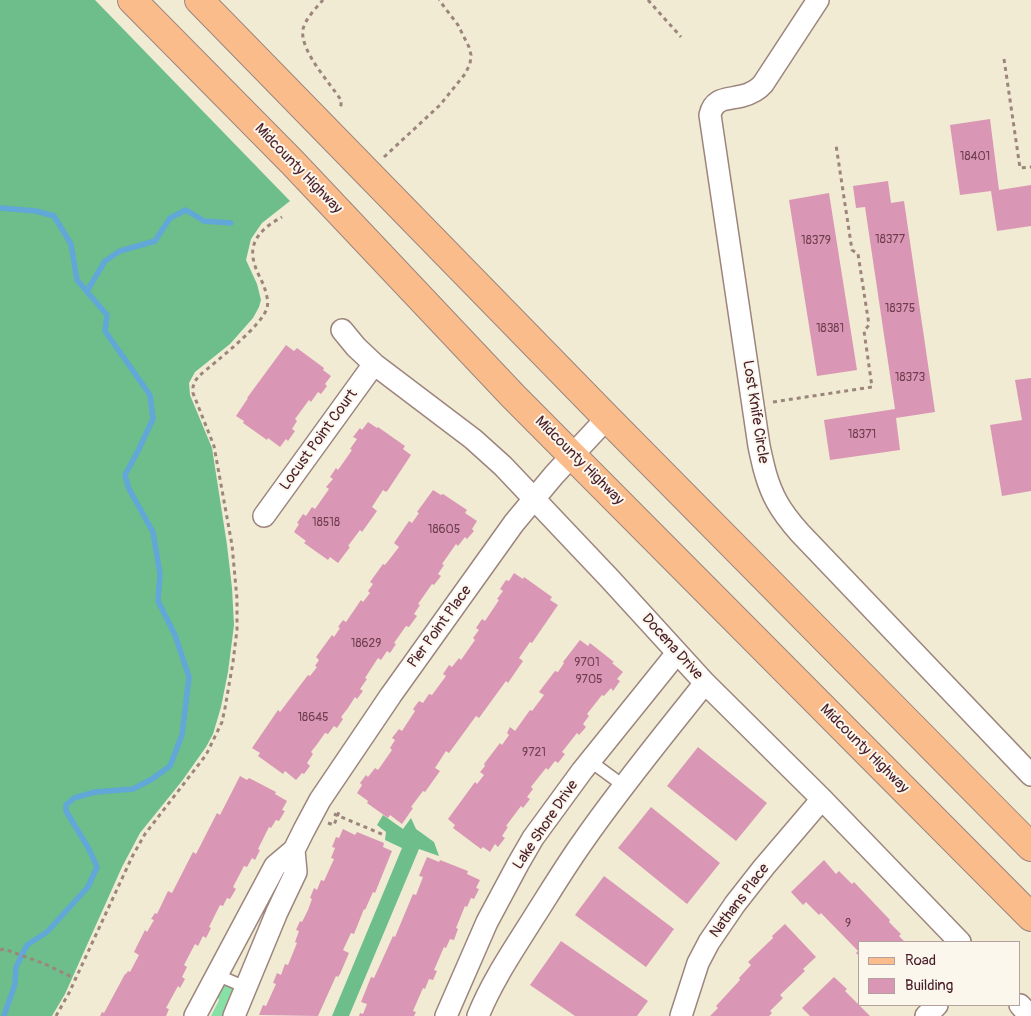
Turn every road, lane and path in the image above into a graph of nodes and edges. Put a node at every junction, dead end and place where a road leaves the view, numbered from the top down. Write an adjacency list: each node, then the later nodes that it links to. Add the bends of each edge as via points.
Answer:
1 (132, 0): 18 (main road, Midcounty Highway)
2 (199, 0): 9 (main road)
3 (323, 0): 9 (path, via 303,28 309,54 341,100 339,110)
4 (439, 0): 11 (path, via 458,25 469,47 470,64 440,105)
5 (648, 0): 7 (path)
6 (818, 0): 16 (street, Lost Knife Circle, via 763,84 754,92 721,100 710,115)
7 (681, 38)
8 (1004, 59): 12 (path, via 1020,168)
9 (322, 126): 17 (main road)
10 (836, 145): 16 (path, via 852,250 858,254 869,325 864,331 872,388)
11 (383, 157)
12 (1031, 167)
13 (282, 217): 35 (path, via 265,228 253,248 253,259 268,303 263,317 199,376 193,387 214,446 232,545 237,599 234,662 222,722 206,755 145,834)
14 (342, 330): 15 (street, Docena Drive)
15 (374, 364): 19 (street, Docena Drive, via 473,439); 20 (street, Locust Point Court)
16 (752, 405): 24 (street, Lost Knife Circle, via 769,486 788,519)
17 (607, 418): 18 (street, Pier Point Place); 29 (main road)
18 (572, 454): 19 (street, Pier Point Place); 31 (main road, Midcounty Highway)
19 (534, 498): 21 (street, Docena Drive); 27 (street, Pier Point Place, via 391,695)
20 (264, 516)
21 (676, 653): 22 (street, Docena Drive); 23 (street, Lake Shore Drive)
22 (705, 683): 25 (street); 26 (street, Docena Drive)
23 (590, 761): 25 (lane); 42 (street, Lake Shore Drive, via 533,838 518,864 487,922)
24 (1031, 776)
25 (624, 786): 43 (street, via 550,892 495,980)
26 (822, 799): 32 (street, Docena Drive); 44 (street, Nathans Place, via 764,867 709,942 698,963)
27 (316, 807): 28 (path); 30 (street, Pier Point Place, via 294,850 296,872)
28 (384, 835)
29 (1031, 847)
30 (266, 907): 34 (street, Pier Point Place); 36 (street, Pier Point Place)
31 (1031, 917)
32 (959, 941)
33 (0, 950): 35 (path, via 45,964)
34 (218, 974): 36 (lane); 40 (street, Pier Point Place)
35 (76, 979): 39 (path)
36 (245, 987): 41 (street, Pier Point Place)
37 (1021, 1005): 46 (street)
38 (937, 1006): 45 (street)
39 (56, 1016)
40 (194, 1016)
41 (234, 1016)
42 (446, 1016)
43 (478, 1016)
44 (681, 1016)
45 (926, 1016)
46 (1030, 1016)

